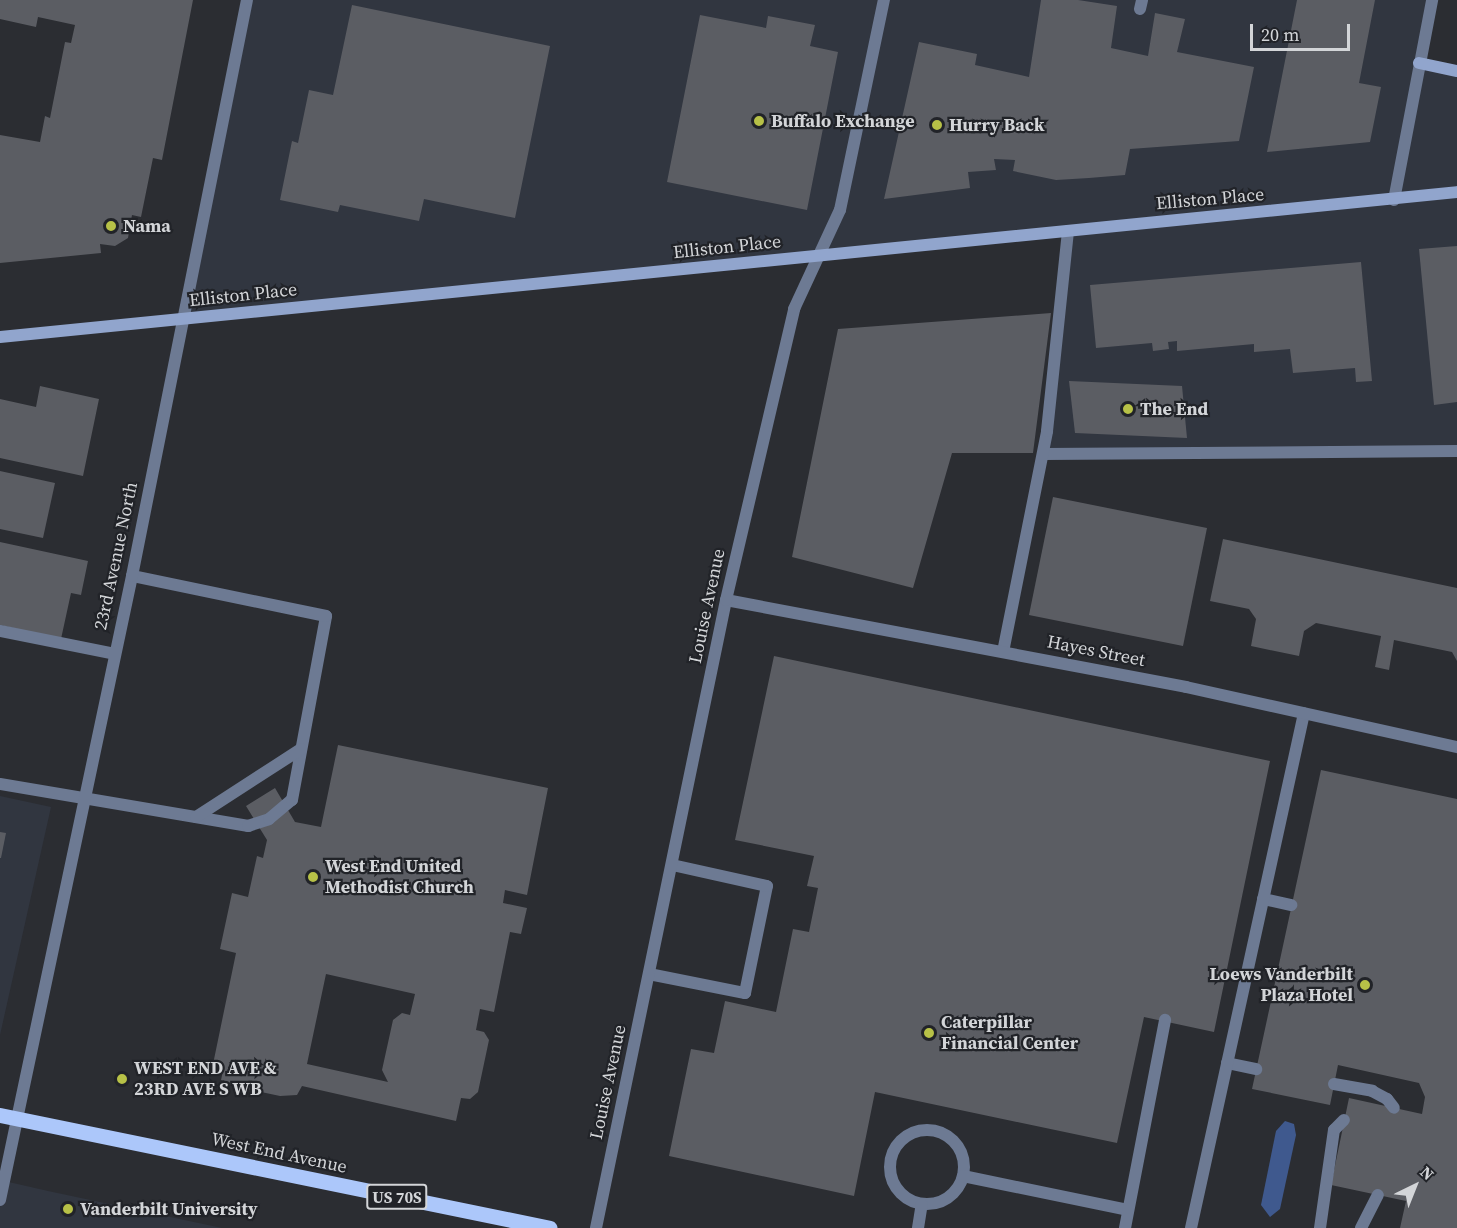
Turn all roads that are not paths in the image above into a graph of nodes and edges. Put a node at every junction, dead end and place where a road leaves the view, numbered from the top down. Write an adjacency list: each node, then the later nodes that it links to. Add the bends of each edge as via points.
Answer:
1 (247, 0): 10 (street, 23rd Avenue North)
2 (884, 0): 9 (street, Louise Avenue, via 840,210)
3 (1432, 0): 4 (street)
4 (1419, 63): 5 (main road); 7 (street)
5 (1457, 71)
6 (1457, 192): 7 (main road, Elliston Place)
7 (1394, 200): 8 (main road, Elliston Place)
8 (1068, 231): 9 (main road, Elliston Place); 13 (street)
9 (819, 255): 10 (main road, Elliston Place); 15 (street, Louise Avenue, via 794,309)
10 (180, 319): 11 (main road, Elliston Place); 14 (street, 23rd Avenue North)
11 (0, 337)
12 (1457, 451): 13 (street)
13 (1043, 454): 17 (street)
14 (132, 576): 18 (street, 23rd Avenue North); 21 (street, via 326,616)
15 (726, 600): 17 (street, Hayes Street); 25 (street, Louise Avenue)
16 (0, 631): 18 (street)
17 (1003, 652): 19 (street, Hayes Street)
18 (115, 654): 23 (street, 23rd Avenue North)
19 (1304, 713): 20 (street, Hayes Street); 26 (street)
20 (1457, 747)
21 (301, 749): 24 (street); 24 (street, via 292,800 269,819 248,826)
22 (0, 784): 23 (street)
23 (85, 797): 24 (street); 35 (street, 23rd Avenue North)
24 (196, 817)
25 (672, 865): 28 (street, Louise Avenue); 28 (street, via 767,886 745,993)
26 (1263, 899): 27 (street); 30 (street)
27 (1291, 905)
28 (649, 974): 43 (street, Louise Avenue)
29 (1165, 1020): 41 (street)
30 (1227, 1063): 31 (street); 46 (street)
31 (1257, 1069)
32 (1334, 1084): 33 (street, via 1372,1091 1388,1099)
33 (1394, 1108)
34 (0, 1116): 35 (main road, West End Avenue / US 70S)
35 (17, 1119): 39 (street, 23rd Avenue North); 42 (main road, West End Avenue / US 70S)
36 (1344, 1120): 47 (street, via 1334,1130)
37 (963, 1176): 40 (street, via 951,1196 940,1202); 40 (street, via 961,1152 954,1142 933,1131 909,1136 893,1154 891,1173 900,1192); 41 (street)
38 (1378, 1195): 48 (street)
39 (0, 1200)
40 (922, 1203): 44 (street)
41 (1128, 1210): 45 (street)
42 (550, 1228)
43 (596, 1228)
44 (918, 1228)
45 (1125, 1228)
46 (1191, 1228)
47 (1320, 1228)
48 (1361, 1228)

